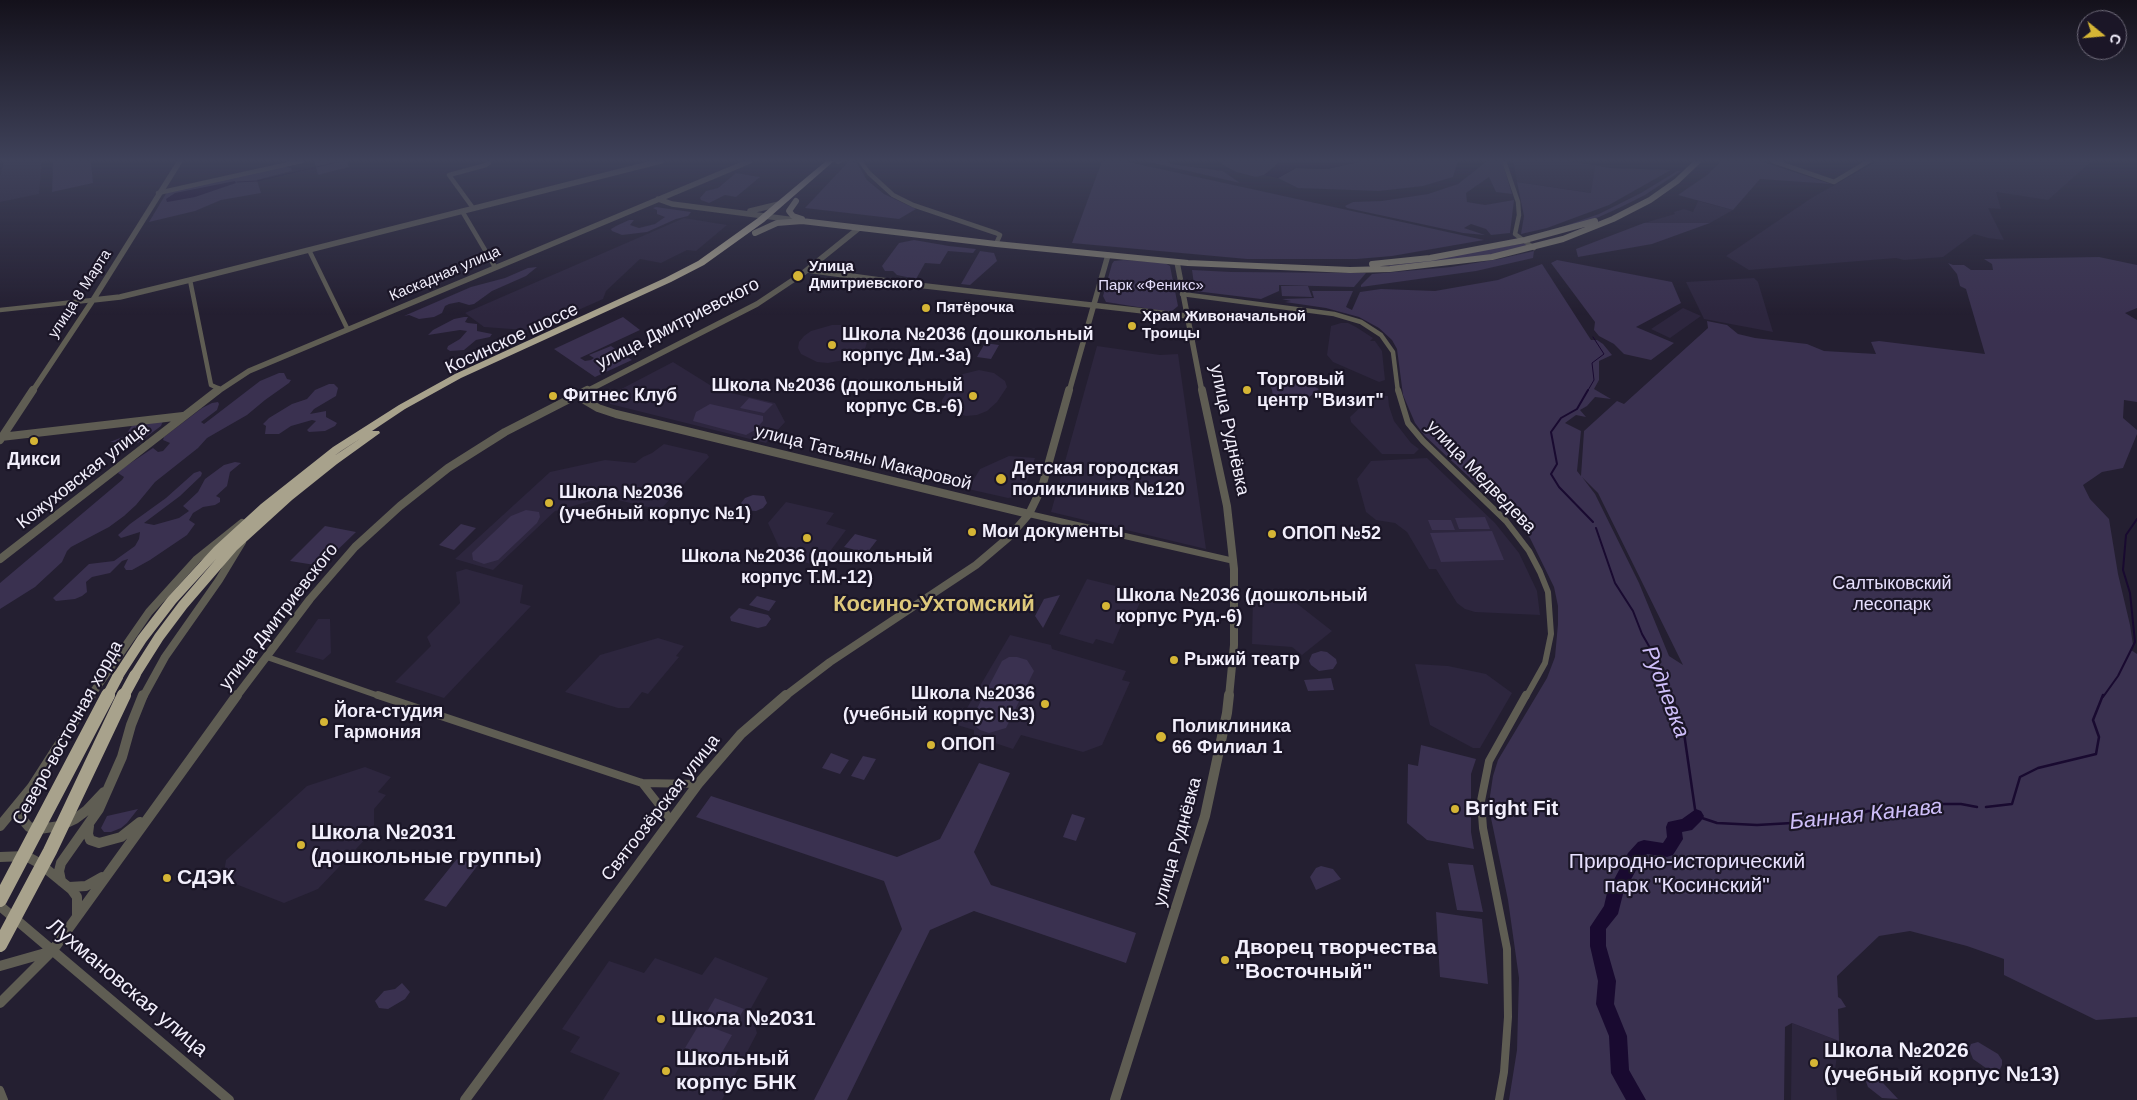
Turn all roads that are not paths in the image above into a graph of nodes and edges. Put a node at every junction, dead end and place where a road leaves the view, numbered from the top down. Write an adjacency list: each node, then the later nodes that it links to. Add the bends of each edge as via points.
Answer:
1 (146, 212): 29 (street, улица 8 Марта)
2 (457, 212): 21 (street)
3 (463, 212): 24 (street)
4 (627, 212): 24 (street, Каскадная улица)
5 (733, 212): 17 (street, via 751,217)
6 (735, 212): 14 (street)
7 (774, 212): 14 (highway, Косинское шоссе)
8 (777, 212): 14 (highway, Косинское шоссе)
9 (790, 212): 15 (main road)
10 (935, 212): 19 (street, via 1000,235)
11 (1519, 212): 18 (street, via 1515,234)
12 (1616, 212): 18 (main road)
13 (1626, 212): 20 (main road, via 1563,240)
14 (771, 216): 15 (street); 17 (highway, Косинское шоссе)
15 (803, 220): 16 (main road); 17 (main road)
16 (859, 228): 19 (main road); 26 (street, улица Дмитриевского)
17 (754, 229): 38 (highway, Косинское шоссе, via 683,272 420,396 337,449); 40 (highway, Косинское шоссе, via 718,259 691,275 486,369 415,407 333,462)
18 (1525, 240): 20 (street); 25 (main road, via 1430,258)
19 (996, 244): 22 (main road)
20 (1534, 248): 25 (main road, via 1492,257 1390,269)
21 (309, 250): 27 (street); 33 (street)
22 (1108, 255): 23 (main road); 30 (street, Святоозёрская улица)
23 (1178, 262): 25 (main road); 28 (street, улица Руднёвка)
24 (495, 267): 33 (street, Каскадная улица)
25 (1305, 268)
26 (807, 270): 30 (street); 35 (street, улица Дмитриевского, via 745,310)
27 (190, 280): 29 (street, via 120,297); 34 (street, via 211,385)
28 (1182, 294): 32 (street, улица Руднёвка); 70 (street, улица Медведева, via 1334,314 1361,322 1381,335 1393,352 1398,394 1408,423 1506,521 1530,551 1548,592 1551,634 1545,664 1489,761 1481,801 1483,828 1506,949 1508,1017)
29 (93, 300): 31 (street); 37 (street, улица 8 Марта)
30 (1094, 306): 32 (street); 39 (street, Святоозёрская улица, via 1042,488)
31 (0, 310)
32 (1187, 316): 42 (street, улица Руднёвка, via 1224,491)
33 (347, 328): 34 (street, Каскадная улица, via 267,362)
34 (220, 389): 36 (street, Каскадная улица)
35 (576, 395): 39 (street, улица Татьяны Макаровой, via 616,414); 44 (street, улица Дмитриевского, via 468,454 400,506 355,547)
36 (185, 416): 37 (street); 41 (street, Кожуховская улица)
37 (1, 438)
38 (265, 506): 48 (street, via 197,559 158,600); 58 (highway, Северо-восточная хорда, bridge, via 176,594 142,639 118,676)
39 (1029, 514): 42 (street, улица Татьяны Макаровой); 47 (street, Святоозёрская улица, via 1009,537 976,564 785,696 742,734)
40 (249, 533): 43 (highway, Косинское шоссе); 45 (street, via 145,691)
41 (0, 559)
42 (1234, 560): 69 (street, улица Руднёвка, via 1234,645 1228,708 1216,769 1194,852)
43 (213, 569): 61 (highway, Северо-восточная хорда, bridge, via 177,613 135,675 50,851)
44 (267, 657): 46 (street); 50 (street, улица Дмитриевского)
45 (111, 783): 48 (street, via 81,815 46,829 34,828 22,820); 53 (street)
46 (642, 783): 47 (street); 52 (street)
47 (698, 784): 52 (street, Святоозёрская улица)
48 (32, 787): 49 (street)
49 (15, 808): 51 (street); 54 (street)
50 (151, 813): 53 (street, via 127,834 107,842 90,840); 56 (street, улица Дмитриевского)
51 (0, 819)
52 (671, 820): 68 (street, Святоозёрская улица)
53 (90, 823): 57 (street, via 61,863 59,872)
54 (0, 826)
55 (0, 857): 57 (street, via 19,855 33,858)
56 (115, 862): 57 (street, via 90,884 79,888); 60 (street, улица Дмитриевского)
57 (65, 884): 60 (street, via 77,897)
58 (0, 900)
59 (0, 906): 62 (street, Лухмановская улица)
60 (77, 916): 62 (street, улица Дмитриевского)
61 (0, 945)
62 (53, 950): 63 (street); 64 (street, улица Дмитриевского); 67 (street, Лухмановская улица)
63 (0, 966)
64 (0, 1003)
65 (0, 1090): 66 (street)
66 (4, 1100)
67 (229, 1100)
68 (465, 1100)
69 (1115, 1100)
70 (1499, 1100)

